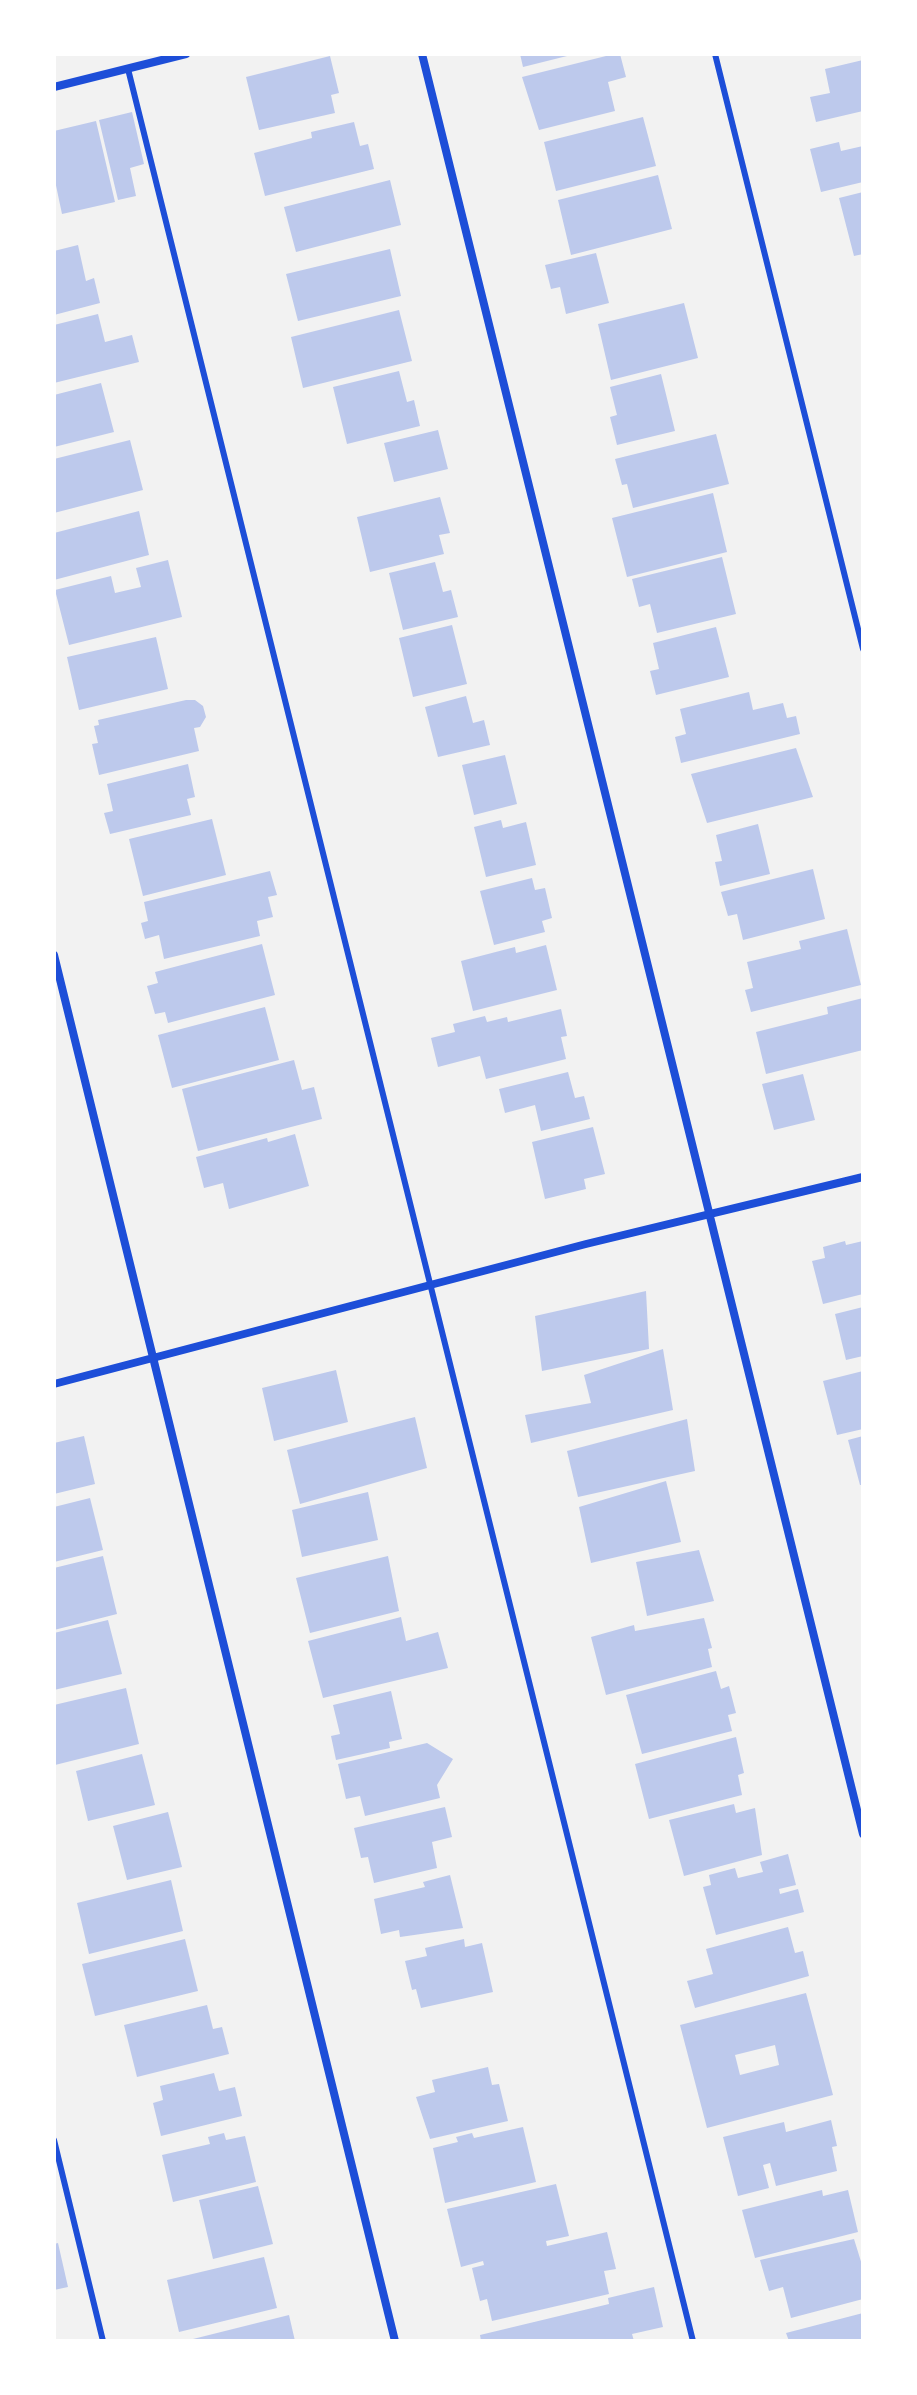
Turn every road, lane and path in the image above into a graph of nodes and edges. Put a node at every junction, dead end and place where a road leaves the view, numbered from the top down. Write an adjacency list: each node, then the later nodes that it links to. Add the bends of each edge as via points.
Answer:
1 (186, 54): 4 (street)
2 (422, 54): 9 (street)
3 (715, 54): 6 (lane)
4 (128, 69): 5 (street); 10 (lane)
5 (54, 87)
6 (863, 649)
7 (54, 955): 11 (street)
8 (863, 1177): 9 (street)
9 (709, 1214): 10 (street); 13 (street)
10 (432, 1285): 11 (street); 17 (lane)
11 (153, 1357): 12 (street); 16 (street)
12 (54, 1384)
13 (863, 1834)
14 (54, 2140): 15 (lane)
15 (103, 2341)
16 (395, 2341)
17 (693, 2341)

